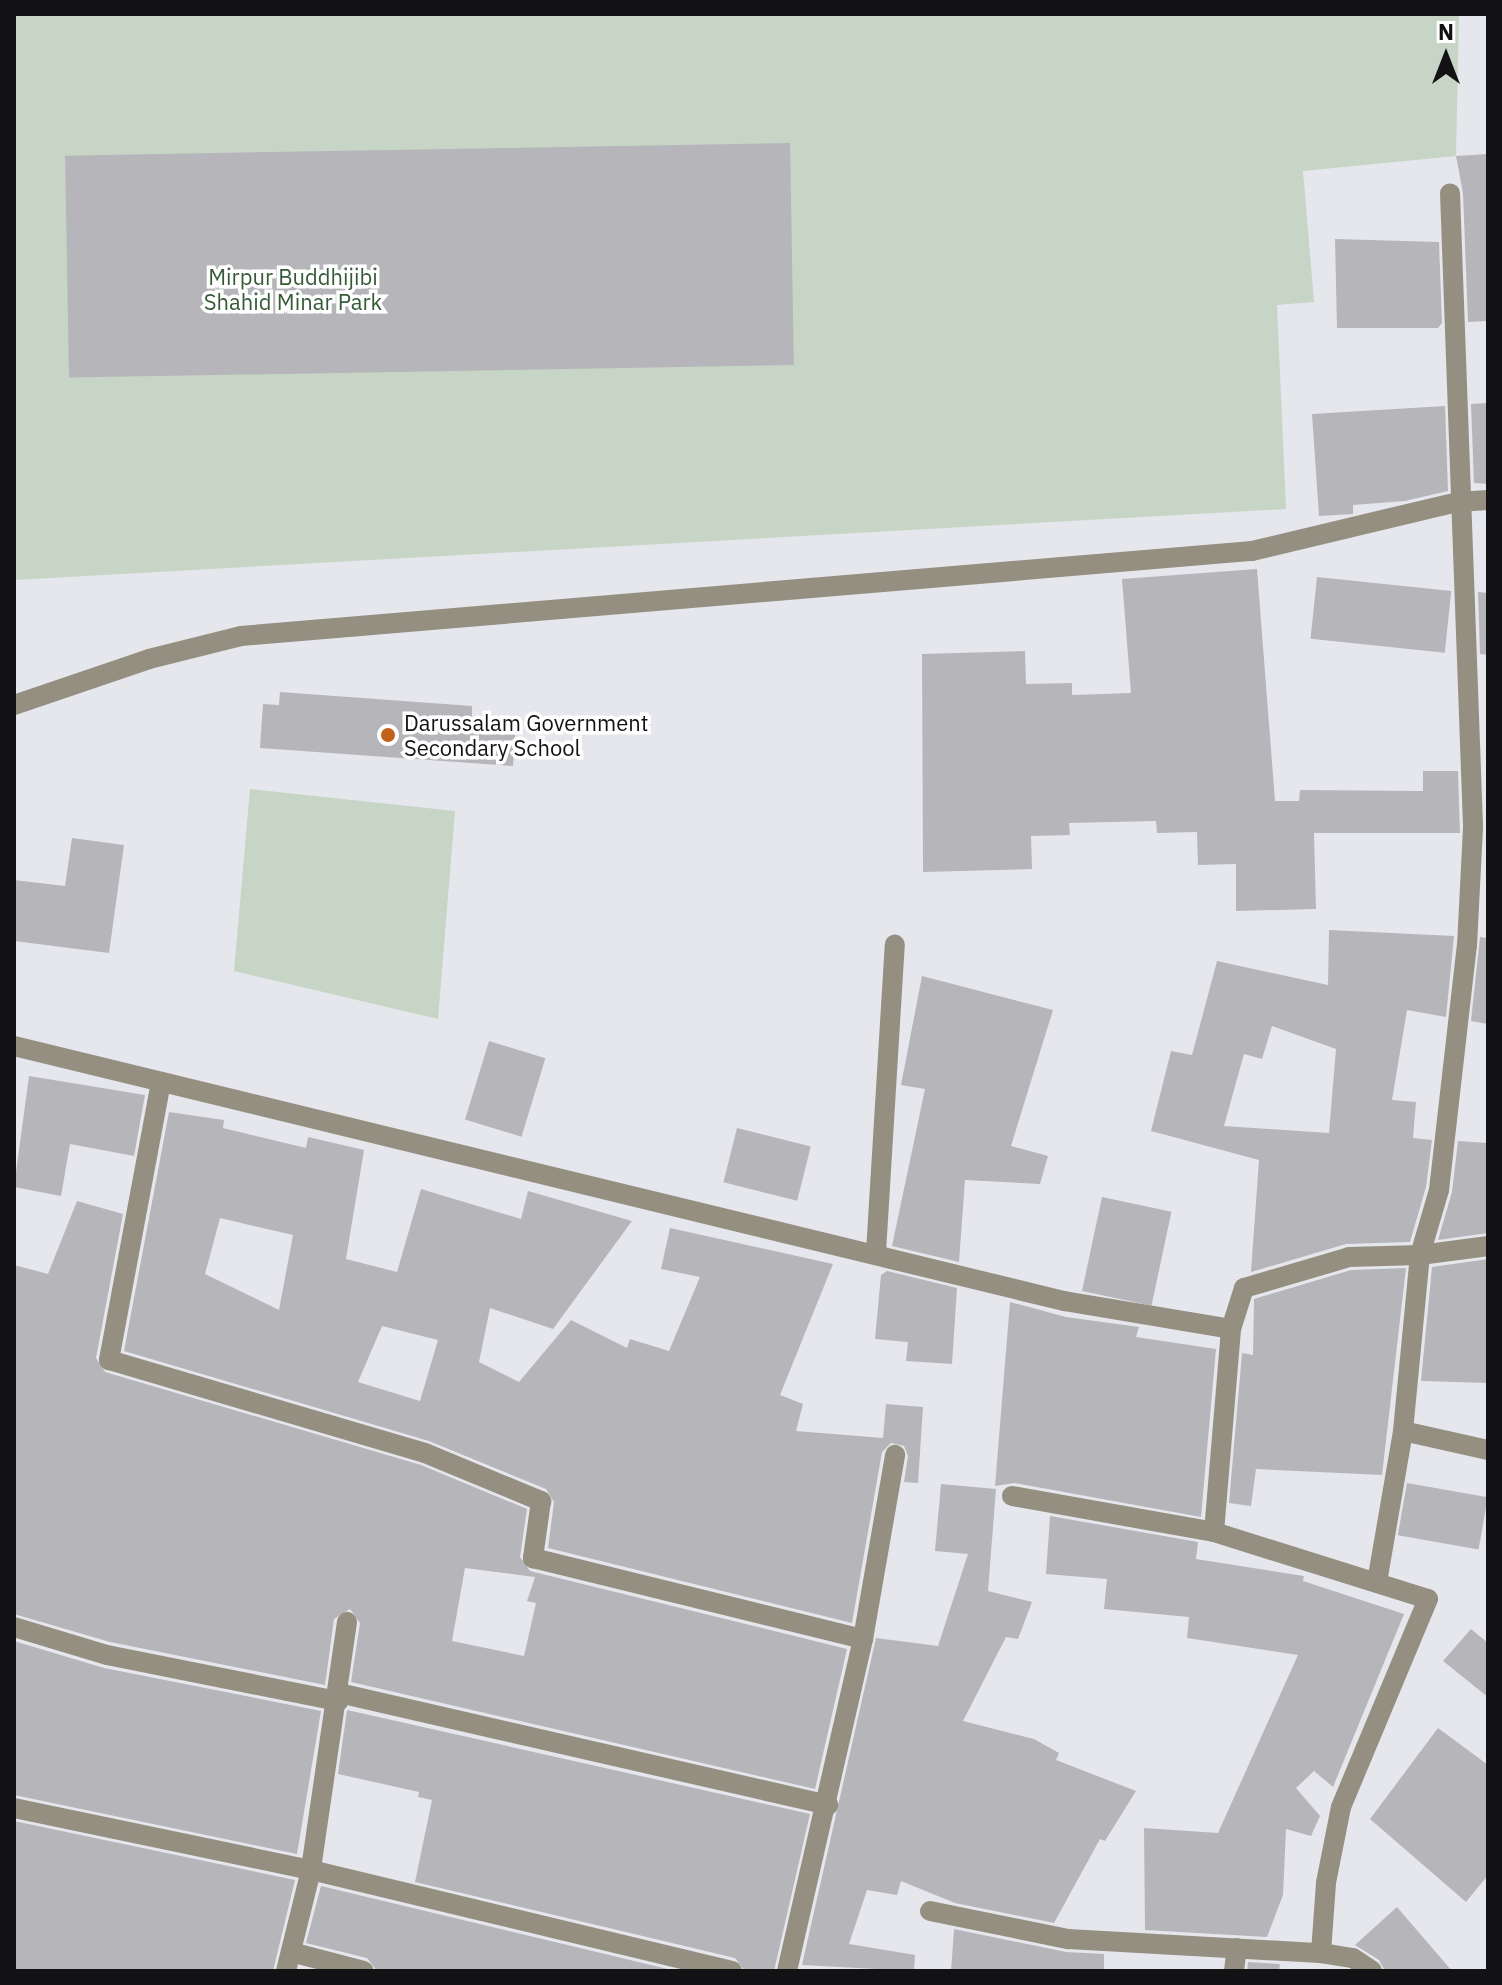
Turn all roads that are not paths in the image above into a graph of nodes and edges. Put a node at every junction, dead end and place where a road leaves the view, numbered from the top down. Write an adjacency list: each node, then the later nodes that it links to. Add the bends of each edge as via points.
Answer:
1 (1450, 193): 3 (street)
2 (1488, 500): 3 (street)
3 (1458, 502): 4 (street, via 1252,551 241,636 149,659); 10 (street, via 1464,528 1472,856 1439,1190)
4 (14, 705)
5 (895, 945): 9 (street)
6 (14, 1046): 7 (street)
7 (161, 1082): 9 (street, via 503,1162 668,1207); 20 (street, via 109,1360 425,1453 541,1501 533,1558)
8 (1488, 1246): 10 (street)
9 (876, 1252): 11 (street, via 1064,1301)
10 (1420, 1255): 11 (street, via 1349,1257 1244,1288); 12 (street)
11 (1231, 1329): 16 (street)
12 (1403, 1431): 13 (street); 17 (street)
13 (1488, 1450)
14 (895, 1455): 20 (street)
15 (1012, 1496): 16 (street)
16 (1214, 1532): 17 (street)
17 (1377, 1582): 27 (street, via 1428,1599 1341,1807 1326,1883)
18 (347, 1622): 21 (street)
19 (14, 1627): 21 (street, via 107,1655)
20 (863, 1639): 22 (street)
21 (338, 1697): 22 (street); 24 (street)
22 (828, 1805): 31 (street)
23 (14, 1808): 24 (street)
24 (311, 1870): 28 (street); 30 (street)
25 (930, 1911): 26 (street, via 1068,1939)
26 (1237, 1948): 27 (street); 32 (street)
27 (1321, 1953): 33 (street, via 1353,1958)
28 (289, 1961): 29 (street)
29 (364, 1971)
30 (732, 1971)
31 (787, 1971)
32 (1234, 1971)
33 (1372, 1971)

